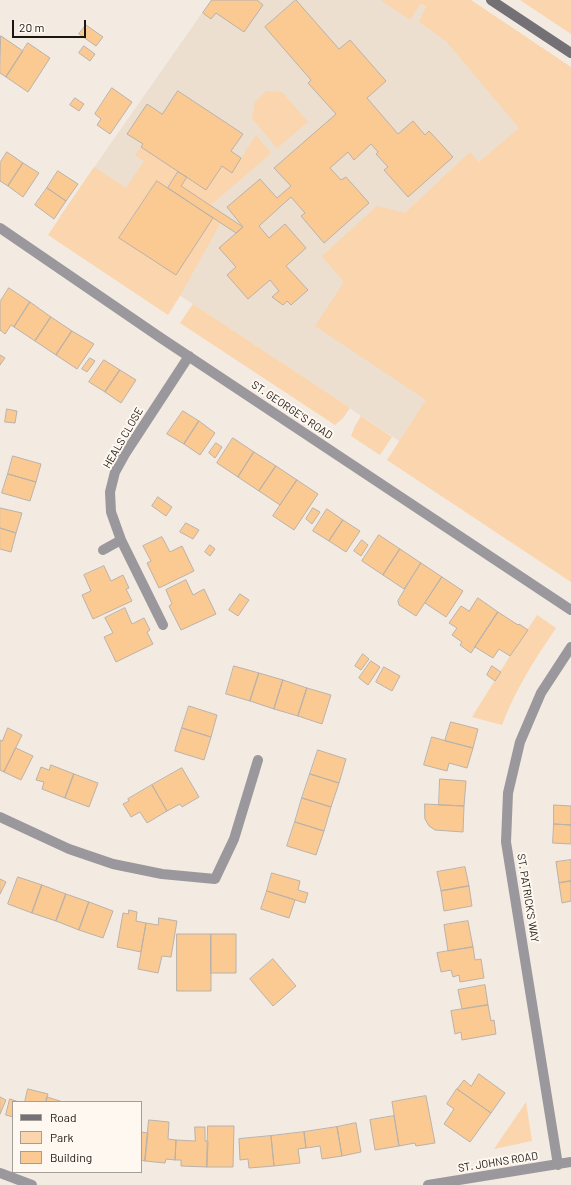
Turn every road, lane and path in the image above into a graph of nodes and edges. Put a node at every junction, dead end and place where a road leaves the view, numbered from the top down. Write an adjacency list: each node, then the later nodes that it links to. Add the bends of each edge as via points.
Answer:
1 (491, 0): 2 (main road)
2 (571, 53)
3 (0, 228): 4 (street, ST. GEORGE'S ROAD)
4 (188, 356): 5 (street, HEALS CLOSE, via 115,472 110,492 111,512); 7 (street, ST. GEORGE'S ROAD)
5 (121, 540): 6 (street); 8 (street, HEALS CLOSE)
6 (103, 550)
7 (571, 610)
8 (163, 625)
9 (571, 647): 13 (street, ST. PATRICK'S WAY, via 541,693 520,742 508,793 506,842)
10 (258, 760): 11 (street, via 234,839 215,879 162,874 113,864 69,849)
11 (0, 817)
12 (571, 1162): 13 (street, ST. JOHNS ROAD)
13 (558, 1165): 16 (street, ST. JOHNS ROAD)
14 (0, 1173): 15 (street)
15 (32, 1185)
16 (428, 1185)

